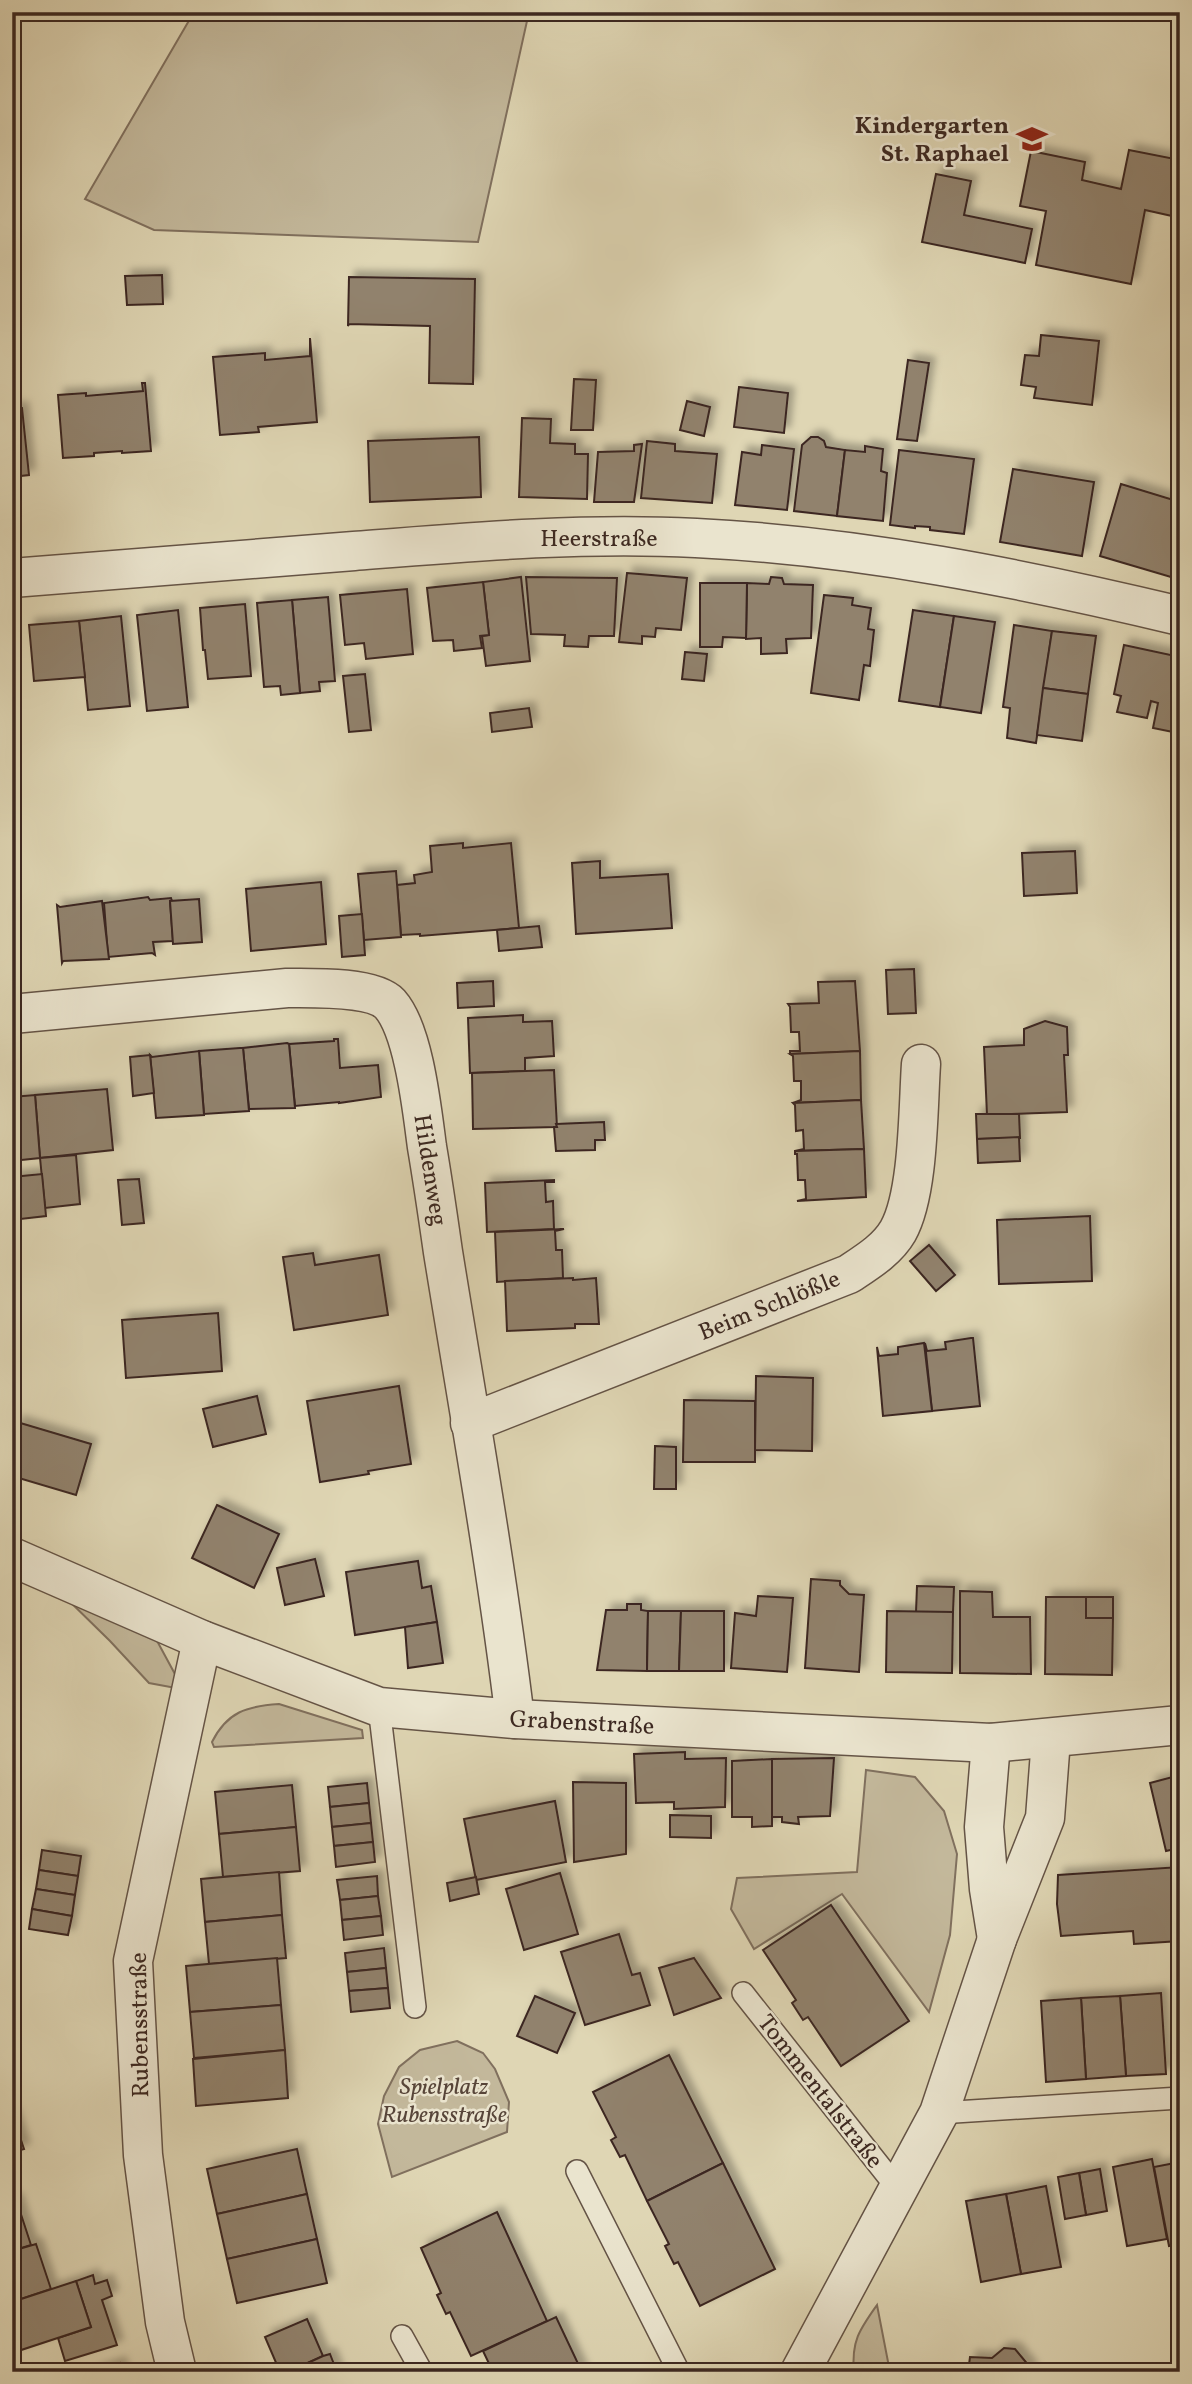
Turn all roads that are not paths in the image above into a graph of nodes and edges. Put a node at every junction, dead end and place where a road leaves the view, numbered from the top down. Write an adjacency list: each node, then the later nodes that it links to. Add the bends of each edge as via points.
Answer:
1 (12, 578): 2 (street, Heerstraße, via 508,538 695,538 889,558)
2 (1180, 616)
3 (12, 1014): 5 (street, Hildenweg, via 287,988 364,992 389,1002 401,1023 418,1089)
4 (921, 1064): 5 (street, Beim Schlößle, via 908,1205 898,1232 879,1254 849,1274)
5 (470, 1423): 9 (street, Hildenweg)
6 (12, 1557): 7 (street, Grabenstraße)
7 (202, 1640): 8 (street, Grabenstraße); 21 (street, Rubensstraße, via 133,1961 143,2155 164,2322)
8 (379, 1707): 9 (street, Grabenstraße); 15 (lane)
9 (515, 1719): 12 (street, Grabenstraße)
10 (1180, 1725): 11 (street, Grabenstraße)
11 (1051, 1739): 12 (street, Grabenstraße); 13 (street, Tommentalstraße, via 1045,1818)
12 (991, 1744): 13 (street, Tommentalstraße, via 984,1826)
13 (997, 1938): 17 (street, Tommentalstraße)
14 (743, 1993): 19 (lane, Tommentalstraße)
15 (415, 2007)
16 (1180, 2098): 17 (lane)
17 (939, 2113): 19 (street, Tommentalstraße)
18 (577, 2171): 23 (lane)
19 (898, 2189): 24 (street, Tommentalstraße)
20 (401, 2336): 22 (lane)
21 (177, 2372)
22 (422, 2372)
23 (679, 2372)
24 (800, 2372)

